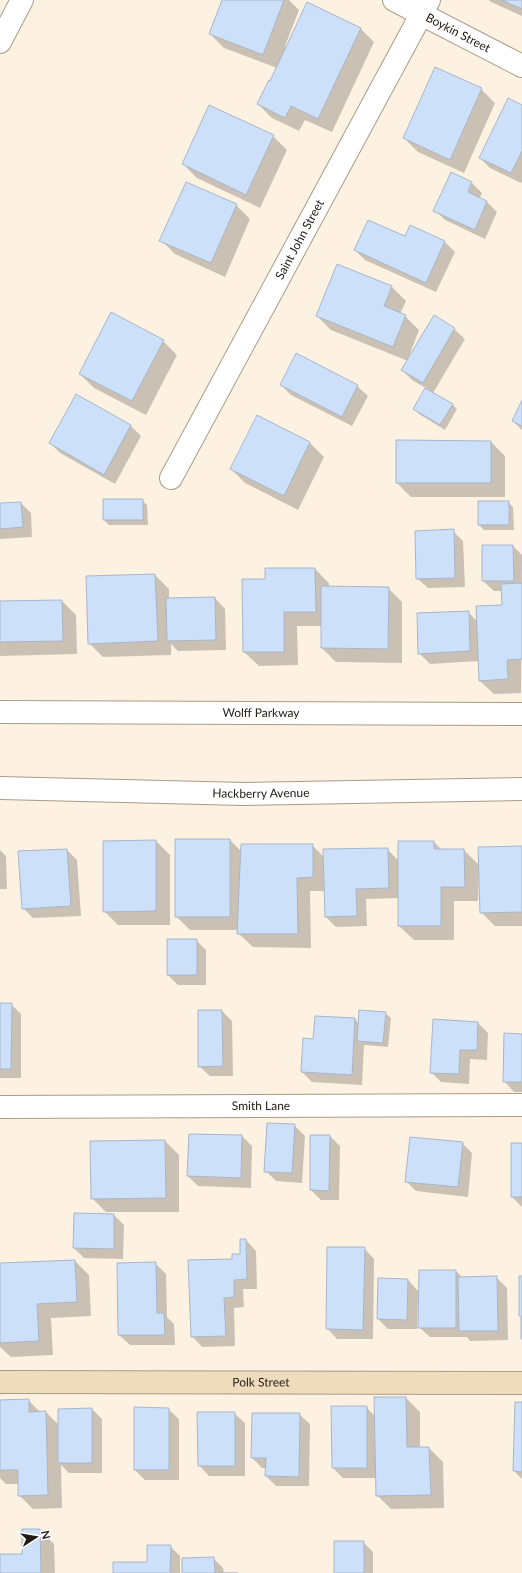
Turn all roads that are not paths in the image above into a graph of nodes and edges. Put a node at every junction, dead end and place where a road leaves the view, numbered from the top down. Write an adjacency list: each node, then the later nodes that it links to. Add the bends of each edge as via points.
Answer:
1 (22, 0): 4 (street)
2 (394, 0): 3 (street, Boykin Street)
3 (425, 7): 5 (street, Boykin Street); 6 (street, Saint John Street)
4 (0, 42)
5 (522, 66)
6 (170, 478)
7 (0, 712): 8 (street, Wolff Parkway)
8 (522, 714)
9 (0, 788): 10 (street, Hackberry Avenue, via 244,794)
10 (522, 789)
11 (522, 1105): 12 (street, Smith Lane)
12 (0, 1107)
13 (0, 1382): 14 (street, Polk Street)
14 (522, 1383)

